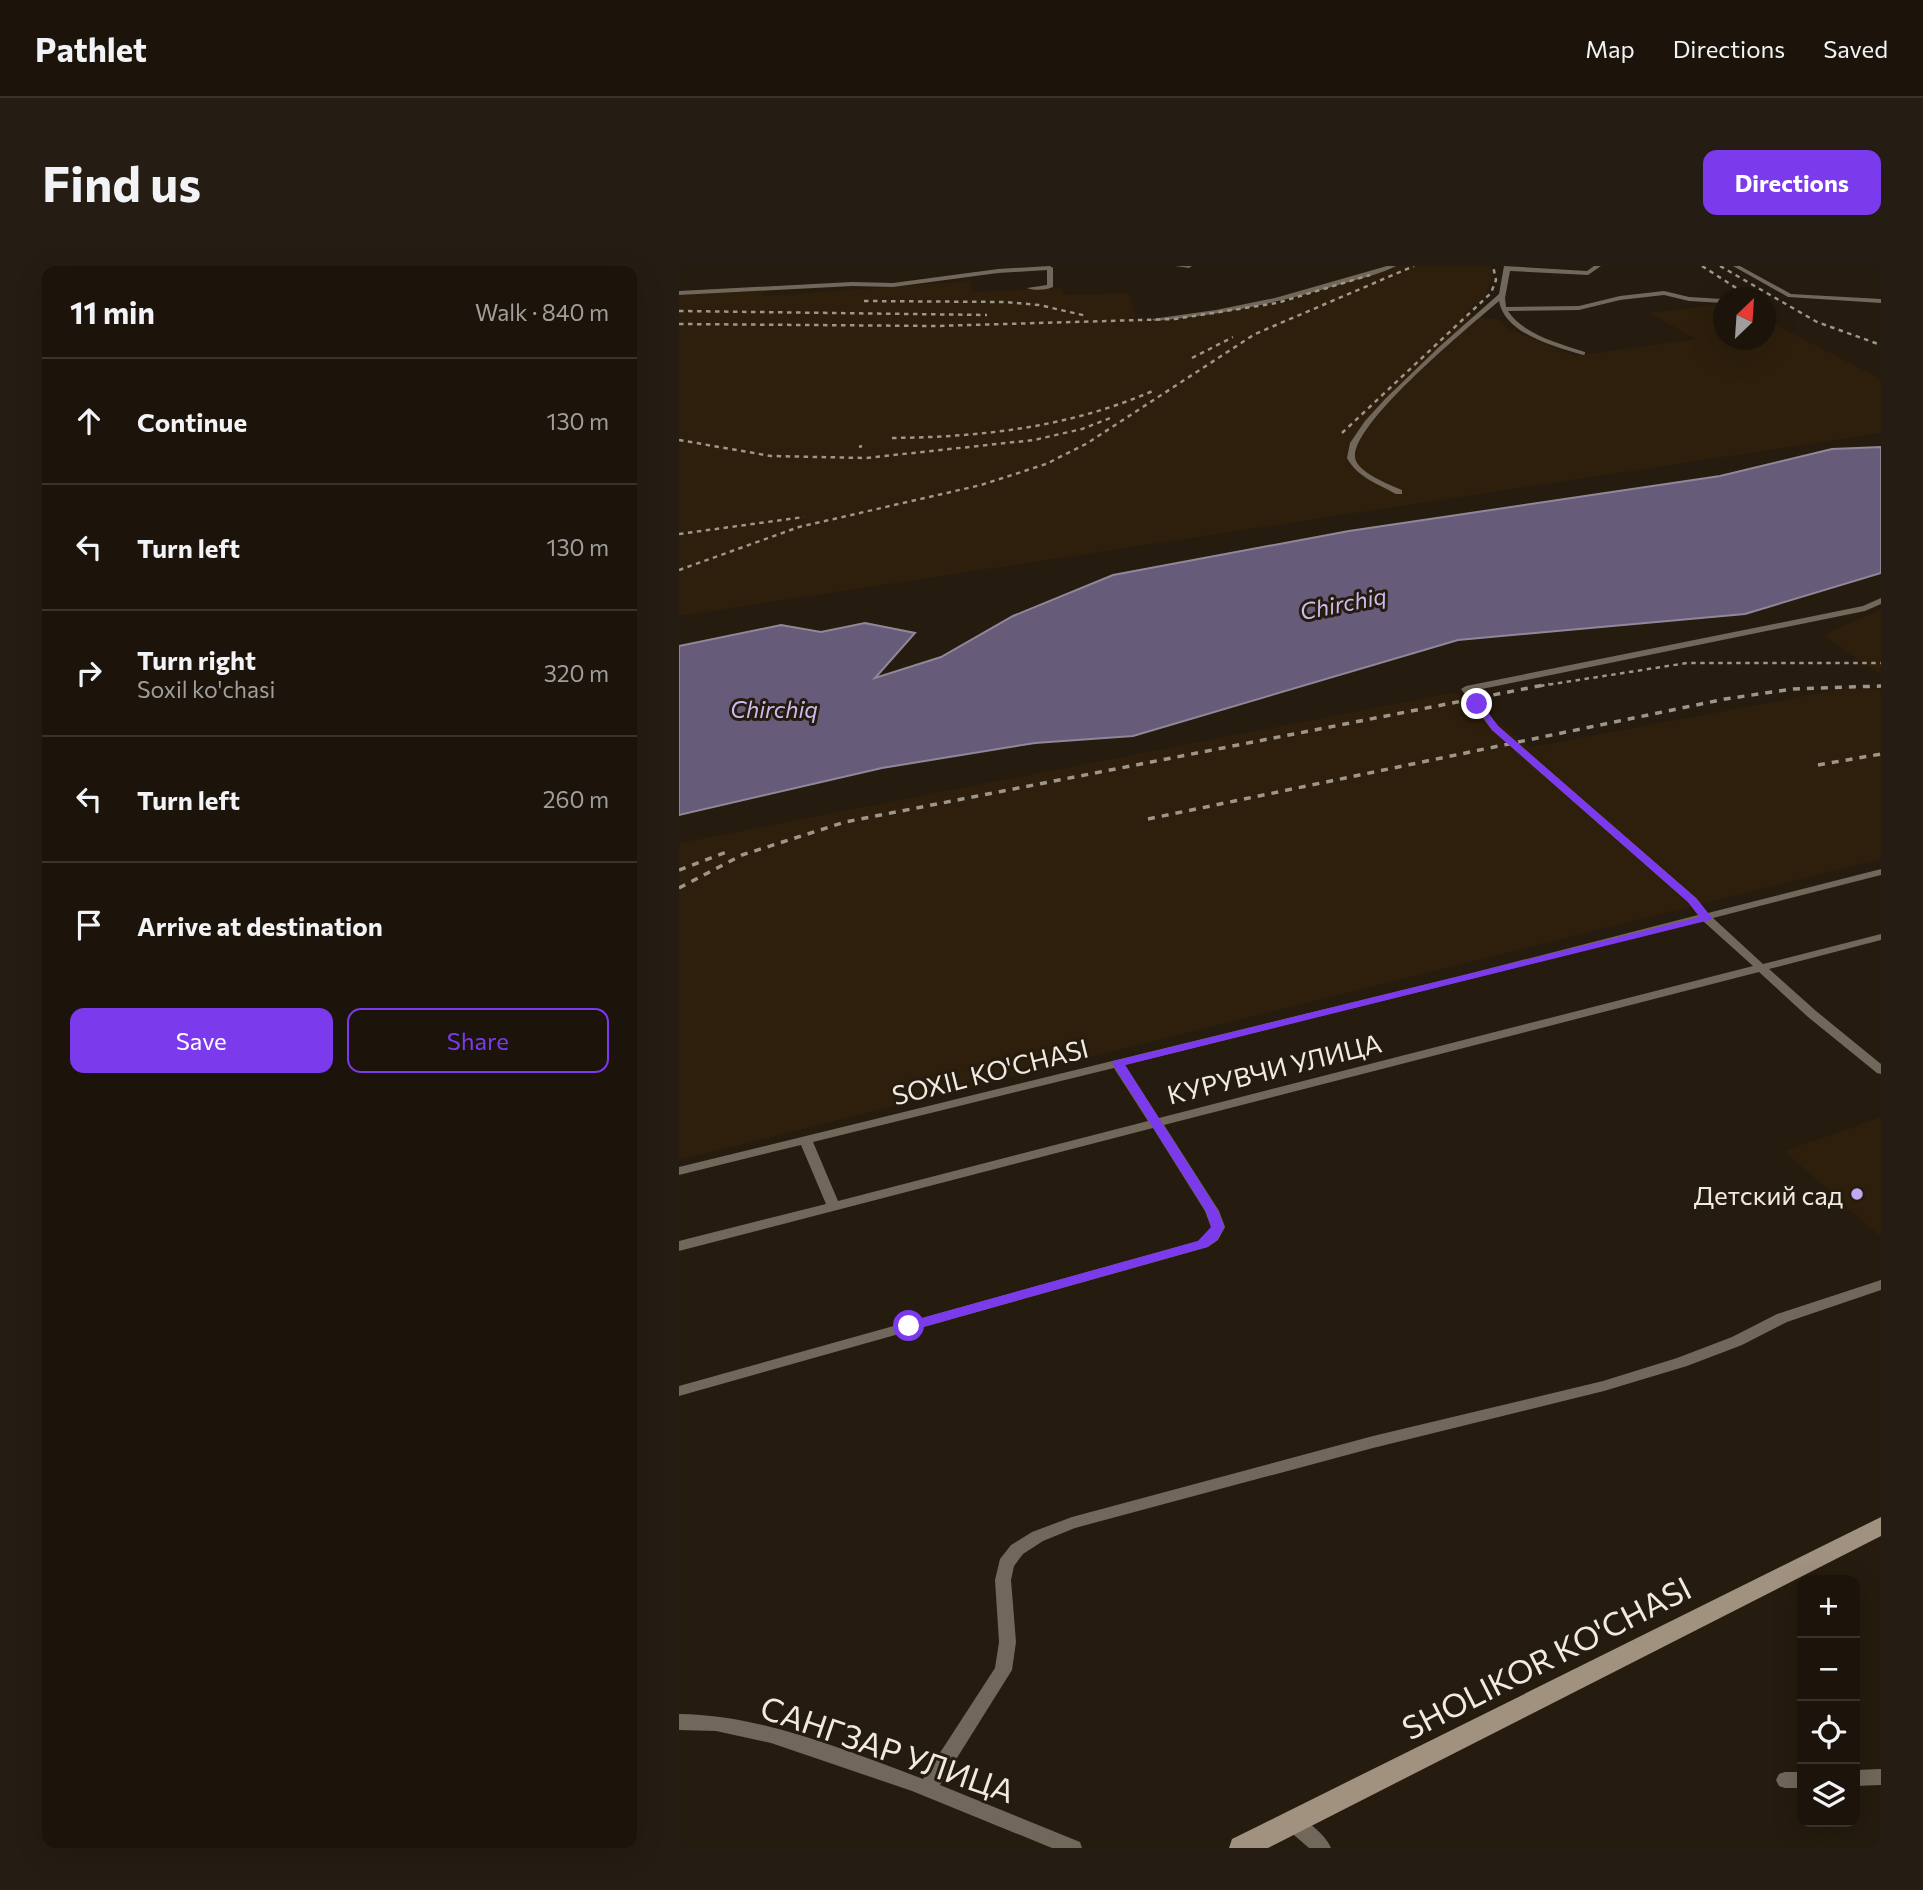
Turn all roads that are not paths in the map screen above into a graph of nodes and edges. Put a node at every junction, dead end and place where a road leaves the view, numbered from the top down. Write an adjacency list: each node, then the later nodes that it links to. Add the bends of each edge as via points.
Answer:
1 (1178, 266): 2 (street)
2 (1189, 266)
3 (1393, 266): 13 (street, via 1251,308)
4 (1598, 266): 6 (street, via 1588,273)
5 (1736, 266): 11 (street, via 1790,296)
6 (1507, 267): 9 (street)
7 (1030, 288): 8 (street, via 1050,287 1050,268 893,285)
8 (679, 293)
9 (1503, 294): 12 (street); 15 (street, via 1384,402 1352,446 1351,458 1361,471)
10 (1713, 300): 12 (street, via 1664,293 1579,308)
11 (1881, 301)
12 (1503, 309): 14 (street, via 1528,331)
13 (1155, 319)
14 (1583, 353)
15 (1399, 492)
16 (1881, 601): 18 (street, via 1831,616 1466,689 1495,728 1692,900)
17 (1881, 872): 18 (street, SOXIL KO'CHASI)
18 (1706, 918): 20 (street); 21 (street, SOXIL KO'CHASI)
19 (1881, 937): 20 (street, КУРУВЧИ УЛИЦА)
20 (1763, 967): 22 (street); 23 (street, КУРУВЧИ УЛИЦА)
21 (1118, 1063): 23 (street); 24 (street, SOXIL KO'CHASI)
22 (1881, 1070)
23 (1155, 1122): 26 (street, КУРУВЧИ УЛИЦА); 29 (street, via 1212,1211 1218,1227 1203,1244)
24 (805, 1139): 25 (street, SOXIL KO'CHASI); 26 (street)
25 (679, 1171)
26 (834, 1207): 27 (street, КУРУВЧИ УЛИЦА)
27 (679, 1246)
28 (1881, 1285): 34 (street, via 1782,1318 1682,1362 1604,1386 1360,1445 1072,1523 1029,1539 1011,1554 1004,1572 1008,1652 1003,1670)
29 (679, 1391)
30 (1881, 1526): 35 (street, SHOLIKOR KO'CHASI)
31 (679, 1722): 34 (street, САНГЗАР УЛИЦА, via 722,1724 782,1738)
32 (1881, 1777): 33 (street)
33 (1860, 1778)
34 (928, 1787): 36 (street, САНГЗАР УЛИЦА)
35 (1294, 1823): 37 (street, SHOLIKOR KO'CHASI); 38 (street)
36 (1073, 1848)
37 (1242, 1848)
38 (1322, 1848)

